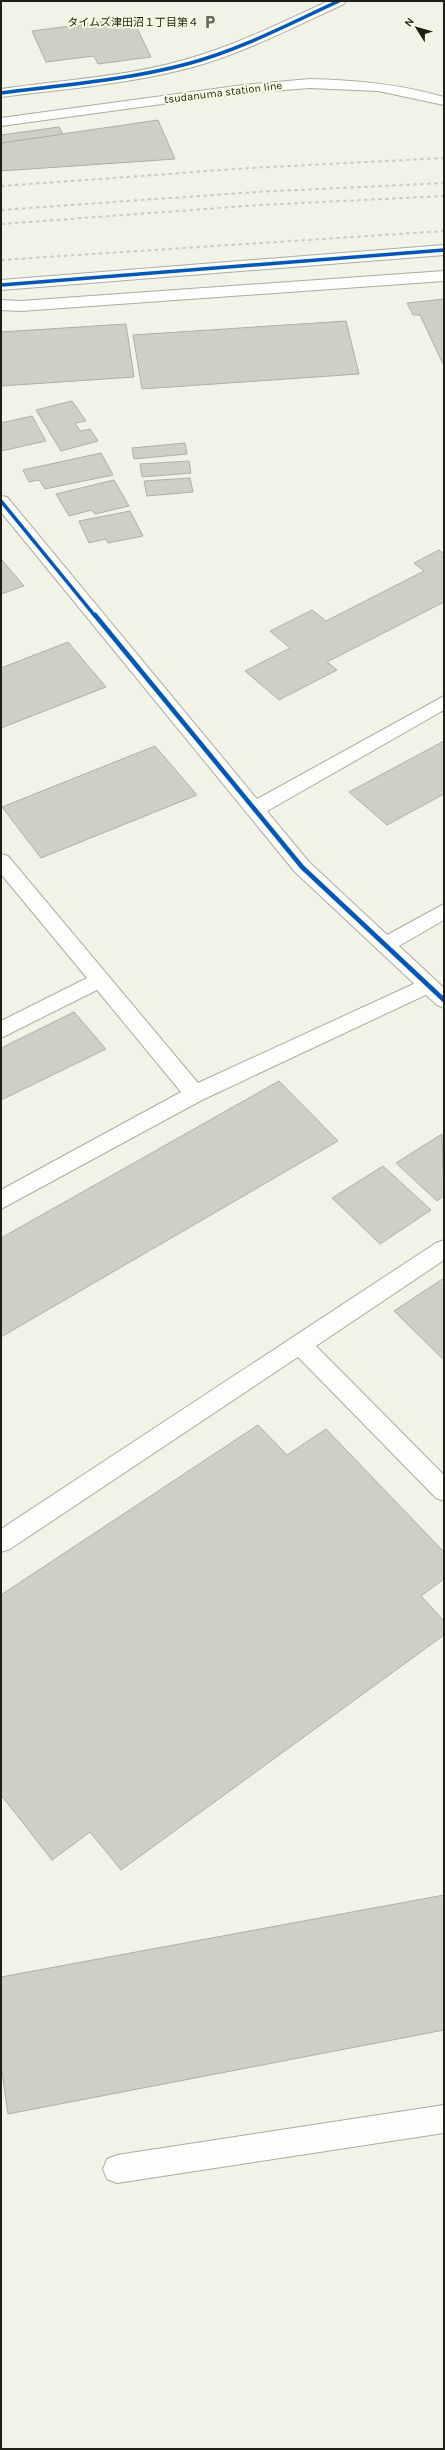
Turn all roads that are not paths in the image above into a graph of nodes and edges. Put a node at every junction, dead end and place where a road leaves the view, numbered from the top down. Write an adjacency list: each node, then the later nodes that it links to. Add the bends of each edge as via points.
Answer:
1 (339, 1): 2 (street, via 211,57 187,64 152,72)
2 (1, 93)
3 (444, 101): 4 (street, tsudanuma station line, via 421,94 374,86 322,82 249,88)
4 (1, 122)
5 (444, 250): 7 (street)
6 (444, 276): 8 (street)
7 (6, 284)
8 (1, 306)
9 (1, 502): 11 (street)
10 (444, 702): 11 (street)
11 (255, 809): 14 (street, via 302,867)
12 (1, 860): 15 (street)
13 (444, 911): 14 (street)
14 (385, 946): 16 (street)
15 (100, 980): 18 (street); 19 (street)
16 (427, 986): 17 (street); 19 (street)
17 (444, 1000)
18 (1, 1030)
19 (195, 1094): 20 (street)
20 (1, 1200)
21 (444, 1249): 22 (street)
22 (300, 1344): 23 (street); 24 (street)
23 (444, 1491)
24 (1, 1542)
25 (444, 2119): 26 (street)
26 (117, 2169)

